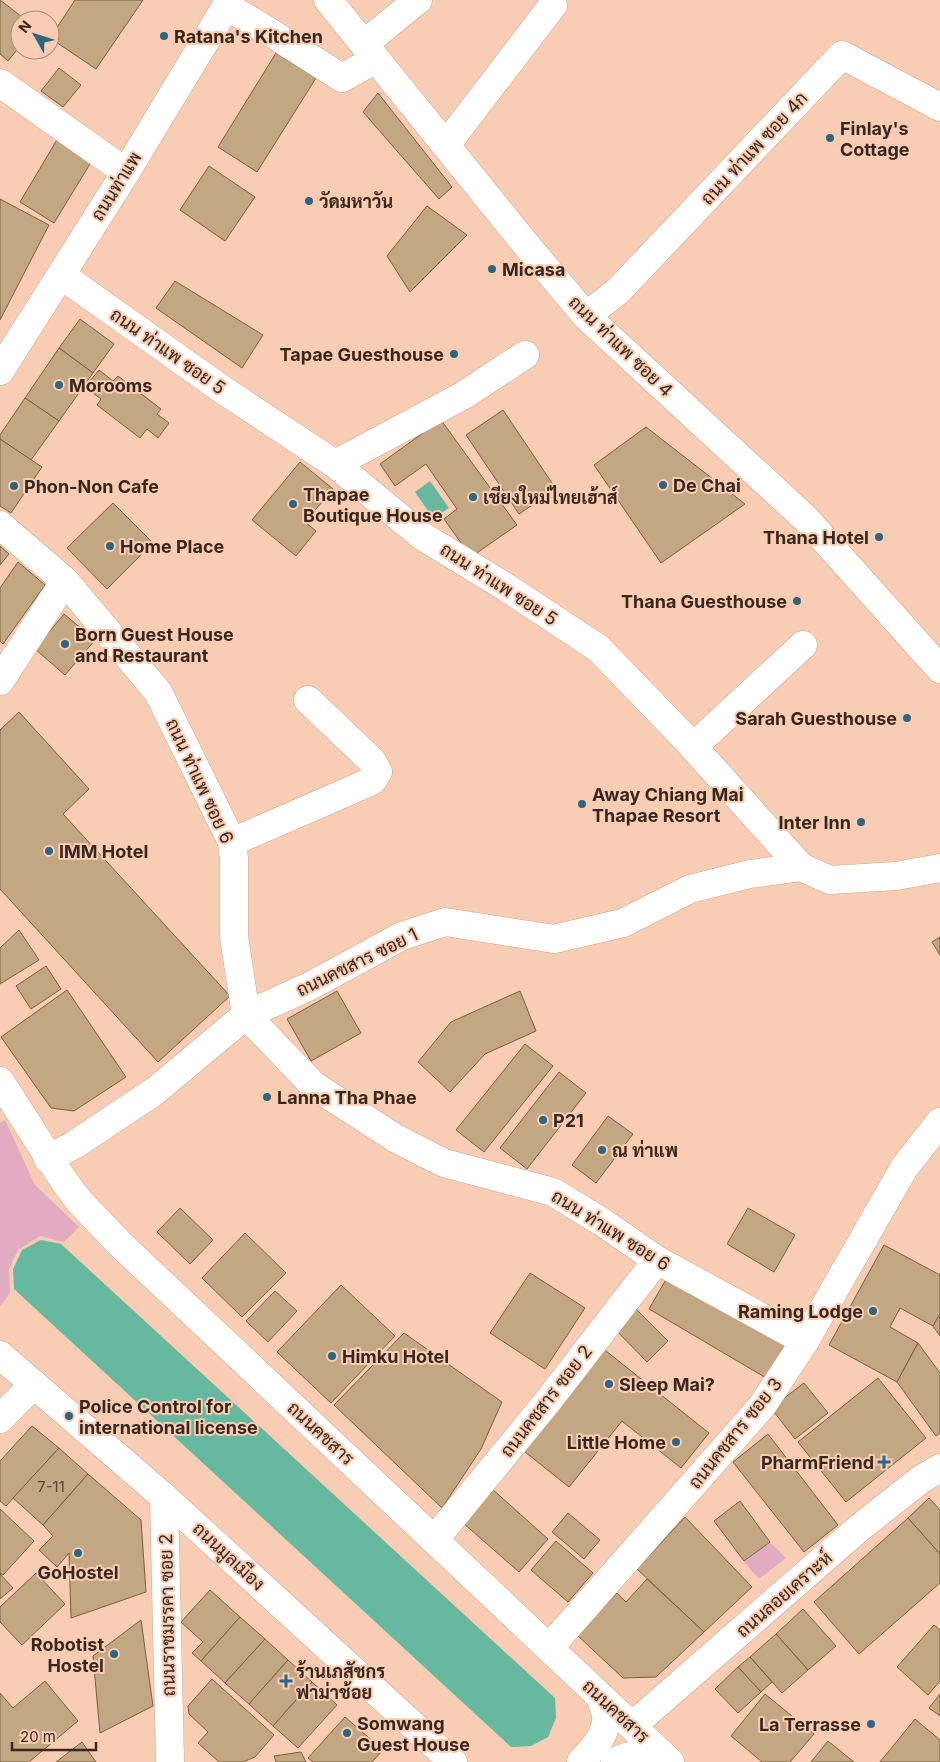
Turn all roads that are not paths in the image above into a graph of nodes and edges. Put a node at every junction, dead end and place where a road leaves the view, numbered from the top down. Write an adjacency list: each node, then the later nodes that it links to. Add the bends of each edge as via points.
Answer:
1 (328, 0): 5 (street, ถนน ท่าแพ ซอย 4)
2 (418, 0): 5 (street)
3 (221, 4): 5 (street, via 342,78); 9 (street, ถนนท่าแพ)
4 (553, 5): 8 (street)
5 (370, 51): 8 (street, ถนน ท่าแพ ซอย 4)
6 (0, 83): 9 (street)
7 (940, 108): 11 (street, ถนน ท่าแพ ซอย 4ก, via 842,55 618,291)
8 (446, 145): 11 (street, ถนน ท่าแพ ซอย 4)
9 (126, 172): 10 (street, ถนนท่าแพ)
10 (61, 275): 13 (street, ถนนท่าแพ); 14 (street, ถนน ท่าแพ ซอย 5, via 223,390)
11 (586, 316): 18 (street, ถนน ท่าแพ ซอย 4, via 806,519)
12 (525, 355): 14 (street, via 464,395)
13 (0, 370)
14 (335, 464): 21 (street, ถนน ท่าแพ ซอย 5, via 422,536 598,648)
15 (0, 525): 16 (street, ถนน ท่าแพ ซอย 6)
16 (65, 581): 19 (street); 22 (street, ถนน ท่าแพ ซอย 6, via 158,692)
17 (803, 645): 21 (street)
18 (940, 669)
19 (0, 681)
20 (308, 700): 22 (street, via 372,762 378,772 372,781)
21 (693, 747): 23 (street, ถนน ท่าแพ ซอย 5)
22 (232, 842): 25 (street, ถนน ท่าแพ ซอย 6, via 234,937)
23 (801, 867): 24 (street, via 830,880 896,876); 25 (street, ถนนคชสาร ซอย 1, via 750,874 690,889 624,923 554,938 444,922 402,936 310,986)
24 (940, 868)
25 (246, 1015): 28 (street, ถนนคชสาร ซอย 1, via 155,1091); 29 (street, ถนน ท่าแพ ซอย 6, via 313,1085 395,1138 444,1163 553,1192)
26 (0, 1081): 28 (street, ถนนคชสาร)
27 (940, 1122): 30 (street, ถนนคชสาร ซอย 3, via 904,1168)
28 (48, 1159): 36 (street, ถนนคชสาร, via 79,1201 120,1244)
29 (657, 1260): 30 (street, ถนน ท่าแพ ซอย 6); 36 (street, ถนนคชสาร ซอย 2, via 548,1401)
30 (805, 1341): 37 (street, ถนนคชสาร ซอย 3, via 762,1406)
31 (0, 1355): 32 (street, ถนนมูลเมือง)
32 (34, 1384): 33 (street); 35 (street, ถนนมูลเมือง)
33 (0, 1419)
34 (940, 1468): 39 (street, ถนนลอยเคราะห์, via 858,1529)
35 (164, 1497): 40 (street, ถนนราชมรรคา ซอย 2); 41 (street, ถนนมูลเมือง)
36 (434, 1540): 37 (street, ถนนคชสาร)
37 (549, 1648): 38 (street, ถนนคชสาร)
38 (600, 1697): 39 (street, ถนนคชสาร); 42 (street, via 606,1716 604,1732)
39 (632, 1726): 45 (street, ถนนคชสาร)
40 (170, 1762)
41 (453, 1762)
42 (581, 1762)
43 (615, 1762): 44 (street, via 630,1755 648,1755)
44 (662, 1762)
45 (670, 1762)

